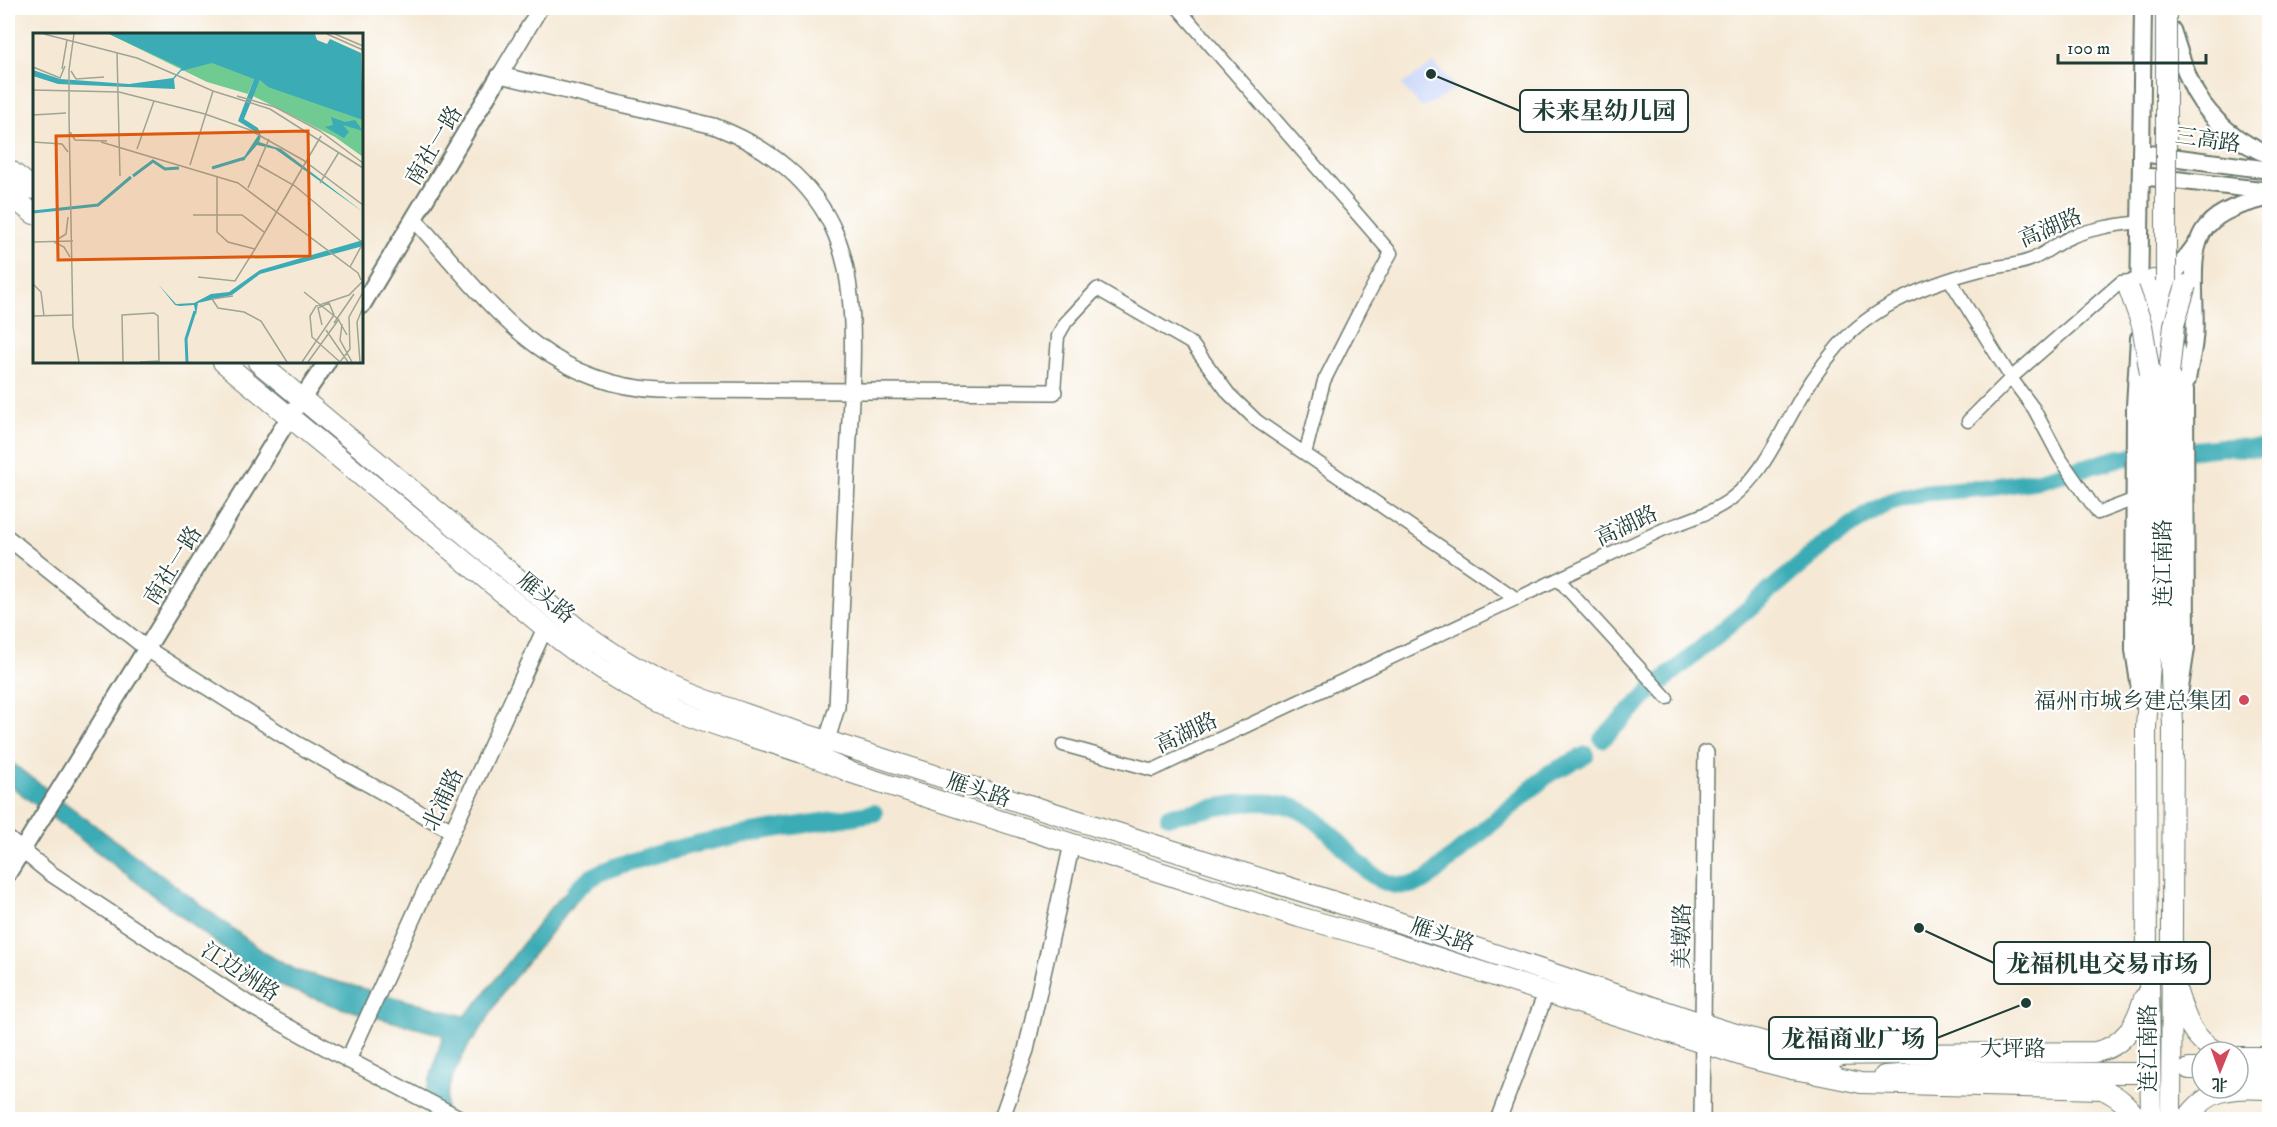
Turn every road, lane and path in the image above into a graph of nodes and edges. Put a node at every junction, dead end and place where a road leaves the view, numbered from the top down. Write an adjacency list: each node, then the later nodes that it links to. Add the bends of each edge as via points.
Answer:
1 (540, 8): 8 (street, 南社一路)
2 (1178, 8): 38 (street, via 1391,253 1324,381)
3 (2143, 8): 9 (main road, 连江南路)
4 (2153, 8): 30 (main road, bridge, via 2153,280)
5 (2166, 8): 30 (main road, bridge, via 2166,281)
6 (2172, 8): 7 (main road, 连江南路)
7 (2172, 30): 10 (main road, via 2195,92 2206,108 2237,138); 11 (main road, 连江南路)
8 (500, 75): 20 (main road, 南社一路); 33 (street, via 714,126 763,149 791,170 820,206 844,259 852,324)
9 (2140, 153): 11 (main road, 三高路); 14 (main road, 连江南路)
10 (2270, 154)
11 (2171, 157): 13 (main road, 三高路); 15 (main road, 连江南路)
12 (8, 169): 16 (main road)
13 (2269, 170): 17 (main road)
14 (2141, 177): 15 (main road, 三高路); 21 (main road, 连江南路)
15 (2171, 180): 17 (main road, 三高路); 23 (main road, 连江南路)
16 (33, 188)
17 (2269, 193): 22 (main road, via 2222,213)
18 (8, 194): 19 (main road)
19 (33, 213)
20 (414, 219): 26 (main road, 南社一路); 33 (street, via 522,336 557,360 591,376 648,389)
21 (2140, 222): 24 (street, 高湖路, via 2079,234 2033,259); 25 (main road, 连江南路)
22 (2198, 241): 23 (main road); 32 (main road, via 2194,338)
23 (2180, 279): 30 (main road, bridge, via 2174,325); 32 (main road, 连江南路, via 2174,338)
24 (1950, 280): 31 (street); 42 (street, 高湖路, via 1884,309 1845,339 1805,390 1761,469 1733,497)
25 (2134, 284): 30 (main road, bridge, via 2142,325); 31 (street, via 2121,282); 39 (main road, 连江南路)
26 (363, 303)
27 (224, 363): 36 (main road, 雁头路)
28 (259, 363): 35 (main road, 雁头路)
29 (326, 363): 35 (main road, 南社一路)
30 (2159, 374): 40 (main road)
31 (2011, 378): 37 (street); 39 (street, via 2098,513)
32 (2185, 390): 47 (main road, 连江南路, via 2186,648)
33 (850, 391): 34 (street); 50 (street, via 837,707)
34 (1054, 392): 38 (street, via 1058,336 1097,289 1192,344 1247,413)
35 (303, 398): 36 (main road, 南社一路); 50 (main road, 雁头路, via 607,649 688,693)
36 (290, 416): 44 (main road, 雁头路); 45 (main road, 南社一路)
37 (1968, 421)
38 (1305, 454): 43 (street)
39 (2135, 499): 48 (main road, 连江南路, via 2134,650)
40 (2160, 532): 47 (main road); 48 (main road)
41 (8, 538): 45 (street)
42 (1559, 580): 43 (street, 高湖路); 46 (street)
43 (1517, 599): 49 (street, 高湖路, via 1153,770)
44 (545, 628): 50 (main road, 雁头路, via 596,666 659,702 707,721); 52 (street, 北浦路)
45 (147, 649): 52 (street, via 297,744); 55 (main road, 南社一路)
46 (1667, 698)
47 (2173, 727): 57 (main road, 连江南路)
48 (2146, 728): 58 (main road, 连江南路)
49 (1063, 745)
50 (824, 749): 54 (main road, 雁头路, via 852,773); 60 (main road, 雁头路, via 1405,925)
51 (1706, 753): 60 (street, 美墩路)
52 (452, 831): 65 (street, 北浦路)
53 (8, 839): 55 (street, 江边洲路)
54 (1072, 844): 59 (main road, 雁头路); 74 (street, via 1026,1050)
55 (21, 851): 56 (main road); 65 (street, 江边洲路, via 237,996)
56 (8, 873)
57 (2172, 974): 61 (main road, via 2183,1012); 79 (main road, 连江南路)
58 (2149, 981): 66 (main road, via 2132,1028 2114,1046 2095,1053); 78 (main road, 连江南路)
59 (1546, 993): 62 (main road, 雁头路); 75 (street)
60 (1702, 1023): 62 (street, 美墩路); 66 (main road, 雁头路, via 1779,1046)
61 (2200, 1040)
62 (1702, 1043): 66 (main road, 雁头路, via 1765,1063); 76 (street, 美墩路)
63 (2250, 1057): 64 (main road)
64 (2270, 1057)
65 (348, 1060): 73 (street, 江边洲路)
66 (1820, 1064): 69 (main road, 大坪路, via 1891,1076); 77 (main road, via 1860,1083 2102,1089 2124,1102)
67 (2250, 1070): 68 (main road)
68 (2270, 1070)
69 (2136, 1071)
70 (2250, 1075): 71 (main road)
71 (2270, 1076)
72 (2270, 1089): 80 (main road, via 2220,1091 2199,1103)
73 (463, 1119)
74 (1002, 1119)
75 (1498, 1119)
76 (1702, 1119)
77 (2138, 1119)
78 (2151, 1119)
79 (2171, 1119)
80 (2186, 1119)

